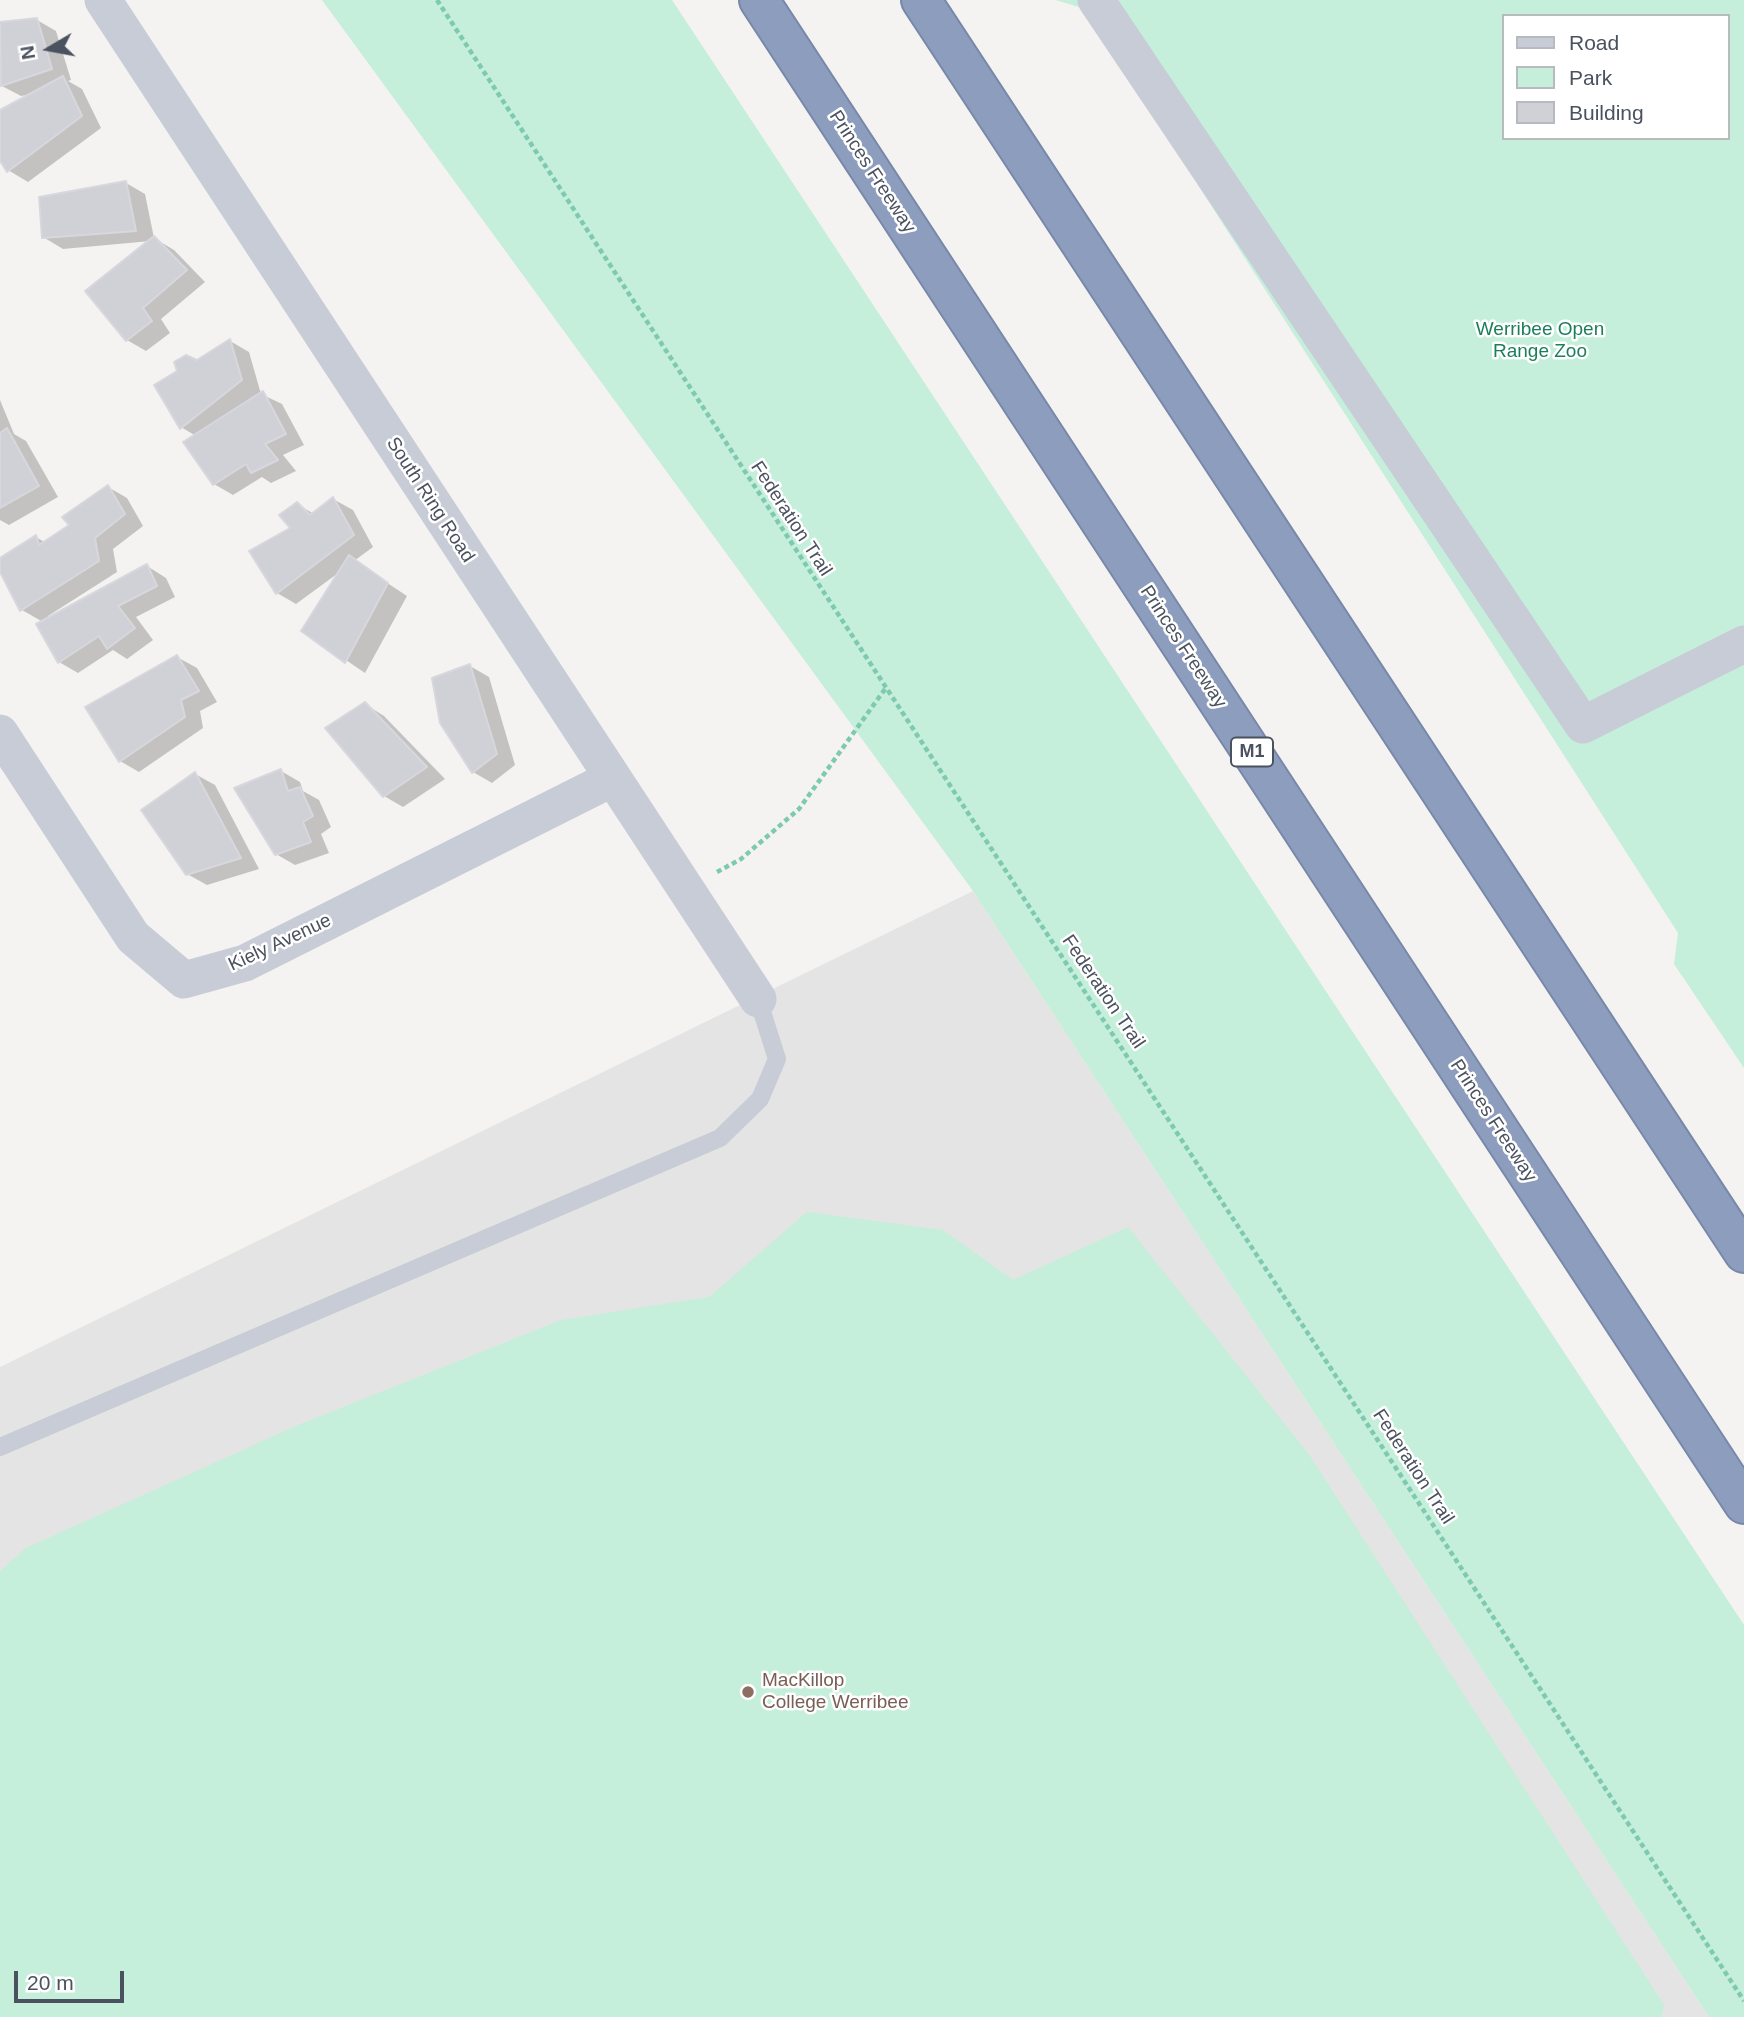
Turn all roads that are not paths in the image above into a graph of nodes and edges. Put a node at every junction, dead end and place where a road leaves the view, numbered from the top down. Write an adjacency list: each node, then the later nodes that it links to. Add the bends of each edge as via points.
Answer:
1 (103, 0): 7 (street, South Ring Road)
2 (759, 0): 11 (highway, Princes Freeway / M1)
3 (921, 0): 9 (highway)
4 (1096, 0): 5 (street, via 1583,725)
5 (1744, 644)
6 (0, 733): 7 (street, Kiely Avenue, via 133,937 184,980 245,962)
7 (613, 778): 8 (street, South Ring Road)
8 (758, 999): 10 (lane, via 777,1059 760,1099 720,1138)
9 (1744, 1253)
10 (0, 1447)
11 (1744, 1504)

